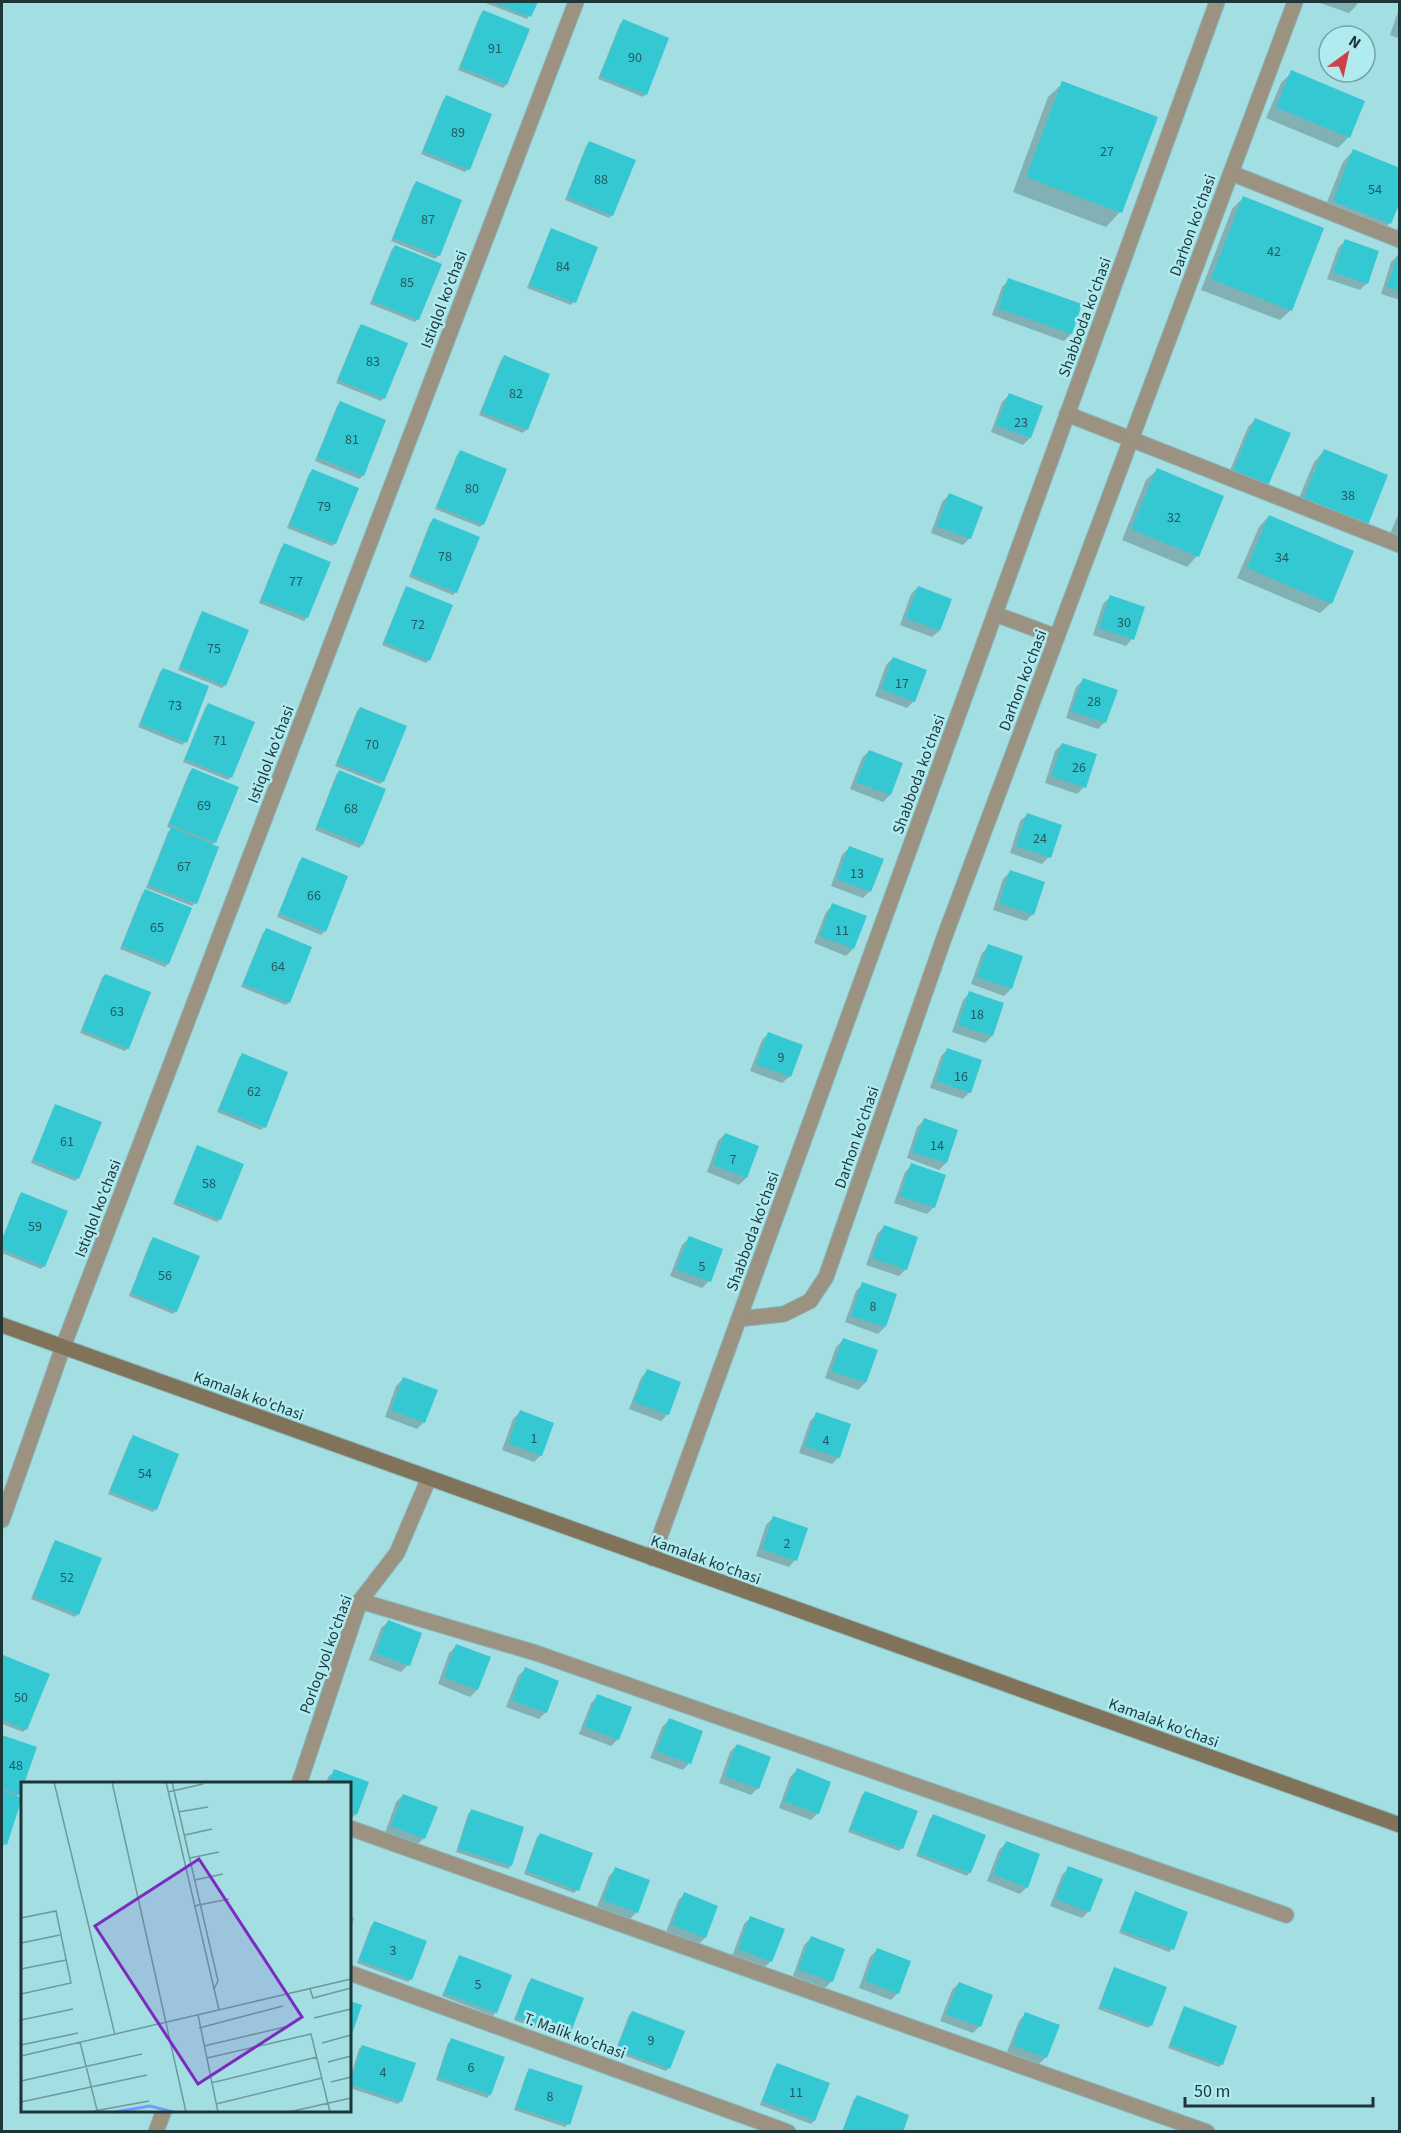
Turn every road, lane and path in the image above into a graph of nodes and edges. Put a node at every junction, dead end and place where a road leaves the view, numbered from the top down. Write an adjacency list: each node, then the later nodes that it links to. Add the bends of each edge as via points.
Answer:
1 (576, 2): 13 (street, Istiqlol ko'chasi)
2 (1217, 2): 6 (street, Shabboda ko'chasi)
3 (1295, 2): 4 (street, Darhon ko'chasi)
4 (1231, 174): 5 (street); 7 (street, Darhon ko'chasi)
5 (1400, 240)
6 (1067, 414): 7 (street); 9 (street, Shabboda ko'chasi)
7 (1132, 439): 8 (street); 10 (street, Darhon ko'chasi)
8 (1400, 545)
9 (995, 614): 10 (street); 11 (street, Shabboda ko'chasi)
10 (1058, 637): 11 (street, Darhon ko'chasi, via 944,938 825,1277 810,1301 784,1314)
11 (739, 1319): 16 (street, Shabboda ko'chasi)
12 (2, 1325): 13 (main road, Kamalak ko'chasi)
13 (63, 1347): 14 (main road, Kamalak ko'chasi); 15 (street, Istiqlol ko'chasi)
14 (429, 1478): 16 (main road, Kamalak ko'chasi); 17 (street, Porloq yol ko'chasi, via 397,1553)
15 (2, 1520)
16 (652, 1558): 19 (main road, Kamalak ko'chasi)
17 (360, 1601): 18 (street, Porloq yol ko'chasi); 21 (street, via 536,1653)
18 (300, 1782)
19 (1400, 1825)
20 (351, 1828): 26 (street)
21 (1286, 1915)
22 (351, 1972): 25 (street, T. Malik ko'chasi)
23 (163, 2112): 24 (street)
24 (156, 2132)
25 (788, 2132)
26 (1207, 2132)

